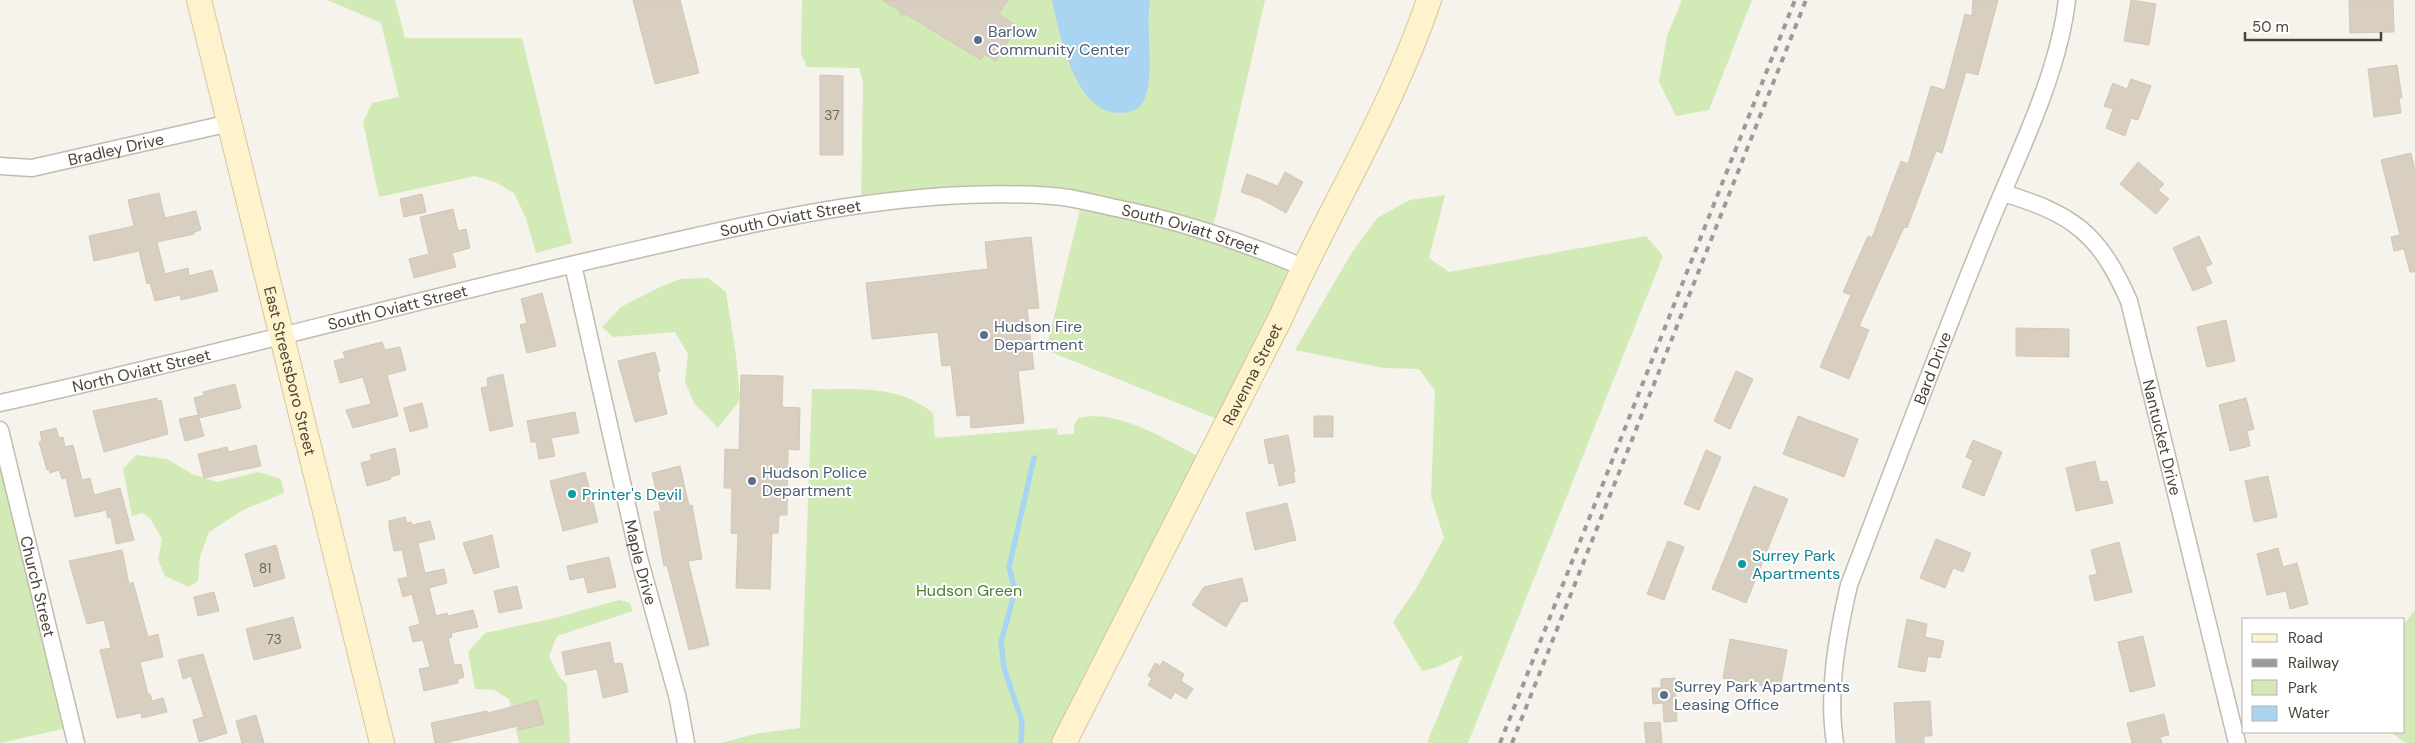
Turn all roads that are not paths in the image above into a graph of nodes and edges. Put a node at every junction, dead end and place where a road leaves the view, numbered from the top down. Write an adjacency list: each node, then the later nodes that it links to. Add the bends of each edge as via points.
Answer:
1 (199, 0): 4 (street, East Streetsboro Street)
2 (1429, 0): 8 (street, Ravenna Street, via 1384,112)
3 (2067, 0): 6 (street, Bard Drive, via 2063,31)
4 (230, 123): 5 (street, Bradley Drive, via 32,168); 9 (street, East Streetsboro Street)
5 (0, 166)
6 (2003, 193): 16 (street, Bard Drive, via 1848,585 1838,634 1832,696); 17 (street, Nantucket Drive, via 2043,205 2086,233 2107,257 2129,302)
7 (573, 265): 8 (street, South Oviatt Street, via 796,214 982,194 1054,196 1160,217 1240,241); 9 (street, South Oviatt Street); 14 (street, Maple Drive, via 639,558 678,699)
8 (1303, 267): 15 (street, Ravenna Street, via 1280,319)
9 (281, 336): 10 (street, North Oviatt Street); 13 (street, East Streetsboro Street)
10 (0, 403)
11 (0, 430): 12 (street, Church Street)
12 (76, 743)
13 (382, 743)
14 (686, 743)
15 (1064, 743)
16 (1835, 743)
17 (2237, 743)

